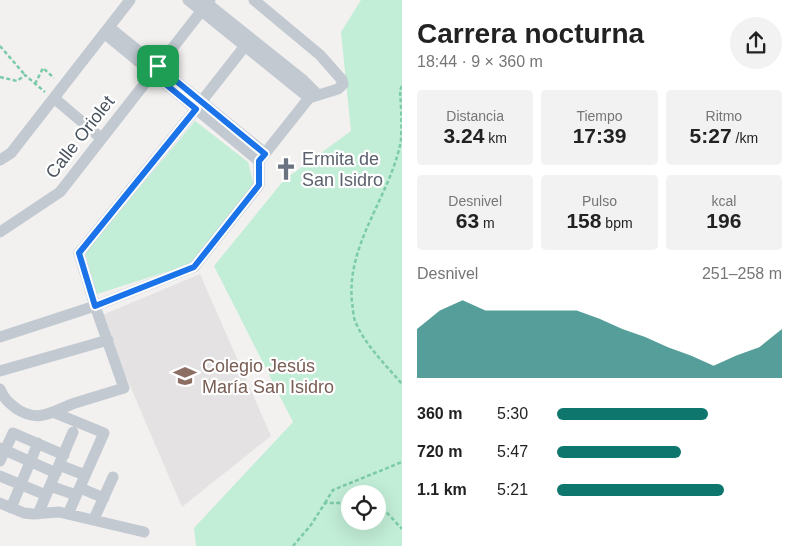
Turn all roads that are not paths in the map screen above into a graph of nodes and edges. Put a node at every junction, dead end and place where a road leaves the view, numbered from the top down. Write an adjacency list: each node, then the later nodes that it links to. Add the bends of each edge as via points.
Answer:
1 (130, 0): 5 (street)
2 (188, 0): 4 (street)
3 (254, 0): 8 (street, via 338,74 343,84 338,89)
4 (205, 4): 6 (street); 7 (street, Calle Oriolet); 8 (street, via 302,78)
5 (106, 30): 7 (street); 9 (street)
6 (245, 46): 8 (street); 10 (street)
7 (155, 70): 10 (street); 11 (street, Calle Oriolet)
8 (313, 97): 12 (street)
9 (54, 98): 11 (street); 13 (street, via 11,153)
10 (199, 105): 12 (street); 15 (street, via 79,253)
11 (101, 138): 14 (street, Calle Oriolet, via 60,192)
12 (262, 157): 15 (street, via 259,185 194,267)
13 (0, 160)
14 (0, 232)
15 (95, 306): 16 (street); 17 (street)
16 (0, 337)
17 (108, 340): 18 (street); 21 (street, via 124,388)
18 (0, 371)
19 (0, 389): 20 (street)
20 (4, 403): 21 (street, via 31,415)
21 (55, 412): 27 (street, via 104,434)
22 (73, 432): 26 (street)
23 (38, 444): 24 (street, via 13,433); 25 (street); 26 (street)
24 (2, 453): 25 (street)
25 (30, 462): 26 (street); 30 (street)
26 (59, 464): 27 (street); 31 (street)
27 (85, 475): 32 (street)
28 (0, 476): 30 (street)
29 (113, 477): 33 (street)
30 (20, 485): 31 (street); 34 (street)
31 (48, 490): 32 (street); 35 (street)
32 (78, 492): 33 (street); 36 (street)
33 (104, 498): 37 (street)
34 (5, 506): 35 (street)
35 (38, 514): 36 (street)
36 (68, 514): 37 (street)
37 (94, 519): 38 (street)
38 (144, 532)

